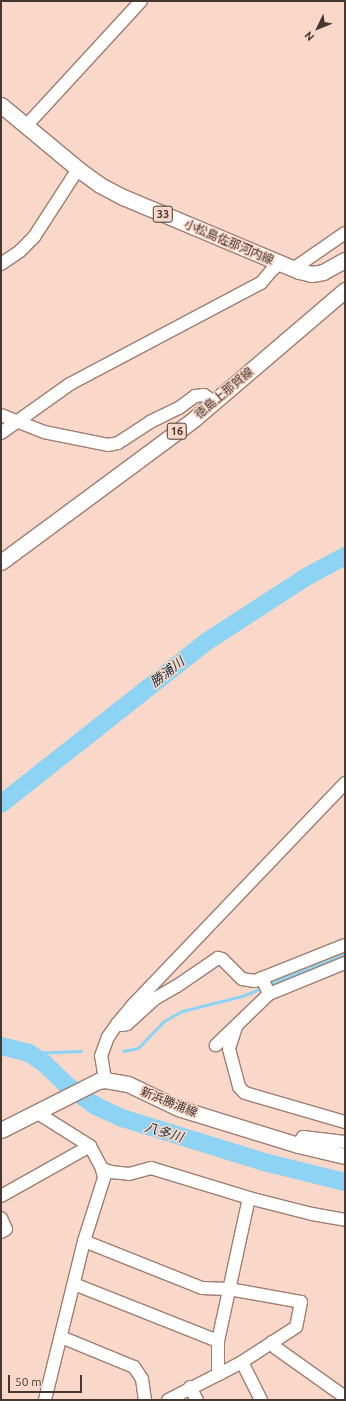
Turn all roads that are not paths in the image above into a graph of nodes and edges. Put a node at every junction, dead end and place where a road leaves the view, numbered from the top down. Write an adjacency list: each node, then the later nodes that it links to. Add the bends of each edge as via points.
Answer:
1 (142, 1): 3 (street)
2 (1, 105): 3 (main road, 小松島佐那河内線 / 33)
3 (27, 125): 4 (main road, 小松島佐那河内線 / 33)
4 (78, 169): 7 (street, via 34,237); 8 (main road, 小松島佐那河内線 / 33, via 123,197)
5 (345, 232): 8 (street)
6 (345, 260): 8 (main road, 小松島佐那河内線 / 33, via 323,272 312,274)
7 (1, 264)
8 (286, 266): 12 (street, via 271,271 262,283 70,384)
9 (345, 290): 10 (main road, 徳島上那賀線 / 16)
10 (214, 402): 12 (street, via 204,395 195,396 118,443 108,445 44,432); 14 (main road, 徳島上那賀線 / 16)
11 (1, 415): 12 (street)
12 (17, 421): 13 (street)
13 (1, 433)
14 (1, 562)
15 (345, 783): 19 (street, via 133,1004)
16 (345, 945): 18 (street)
17 (345, 963): 18 (street)
18 (265, 986): 19 (street, via 255,980 242,979 218,958 171,987 127,1024); 20 (street)
19 (117, 1024): 22 (street, via 108,1037 101,1056)
20 (237, 1024): 21 (street); 24 (street, via 229,1049 239,1087 245,1093)
21 (216, 1045)
22 (101, 1080): 23 (main road); 27 (main road, 新浜勝浦線, via 128,1084 178,1108)
23 (40, 1111): 25 (main road); 28 (street)
24 (345, 1122)
25 (1, 1130)
26 (345, 1142): 27 (street, via 303,1137)
27 (298, 1145): 29 (main road, 新浜勝浦線)
28 (90, 1146): 30 (street); 31 (street)
29 (345, 1156)
30 (102, 1169): 32 (street, via 129,1174 151,1168); 36 (street, via 104,1178)
31 (1, 1196)
32 (249, 1198): 34 (street); 38 (street)
33 (1, 1218): 35 (street, via 6,1229)
34 (345, 1220)
35 (1, 1232)
36 (84, 1241): 37 (street); 38 (street, via 202,1288)
37 (74, 1284): 39 (street); 40 (street)
38 (229, 1289): 40 (street); 41 (street, via 301,1302 296,1327)
39 (61, 1337): 46 (street); 47 (street, via 134,1367 142,1378)
40 (218, 1341): 43 (street)
41 (272, 1342): 42 (street); 45 (street, via 276,1348)
42 (242, 1362): 43 (street); 50 (street)
43 (219, 1374): 44 (street)
44 (190, 1387): 48 (street); 49 (street)
45 (345, 1397)
46 (45, 1400)
47 (145, 1400)
48 (168, 1400)
49 (197, 1400)
50 (261, 1400)

